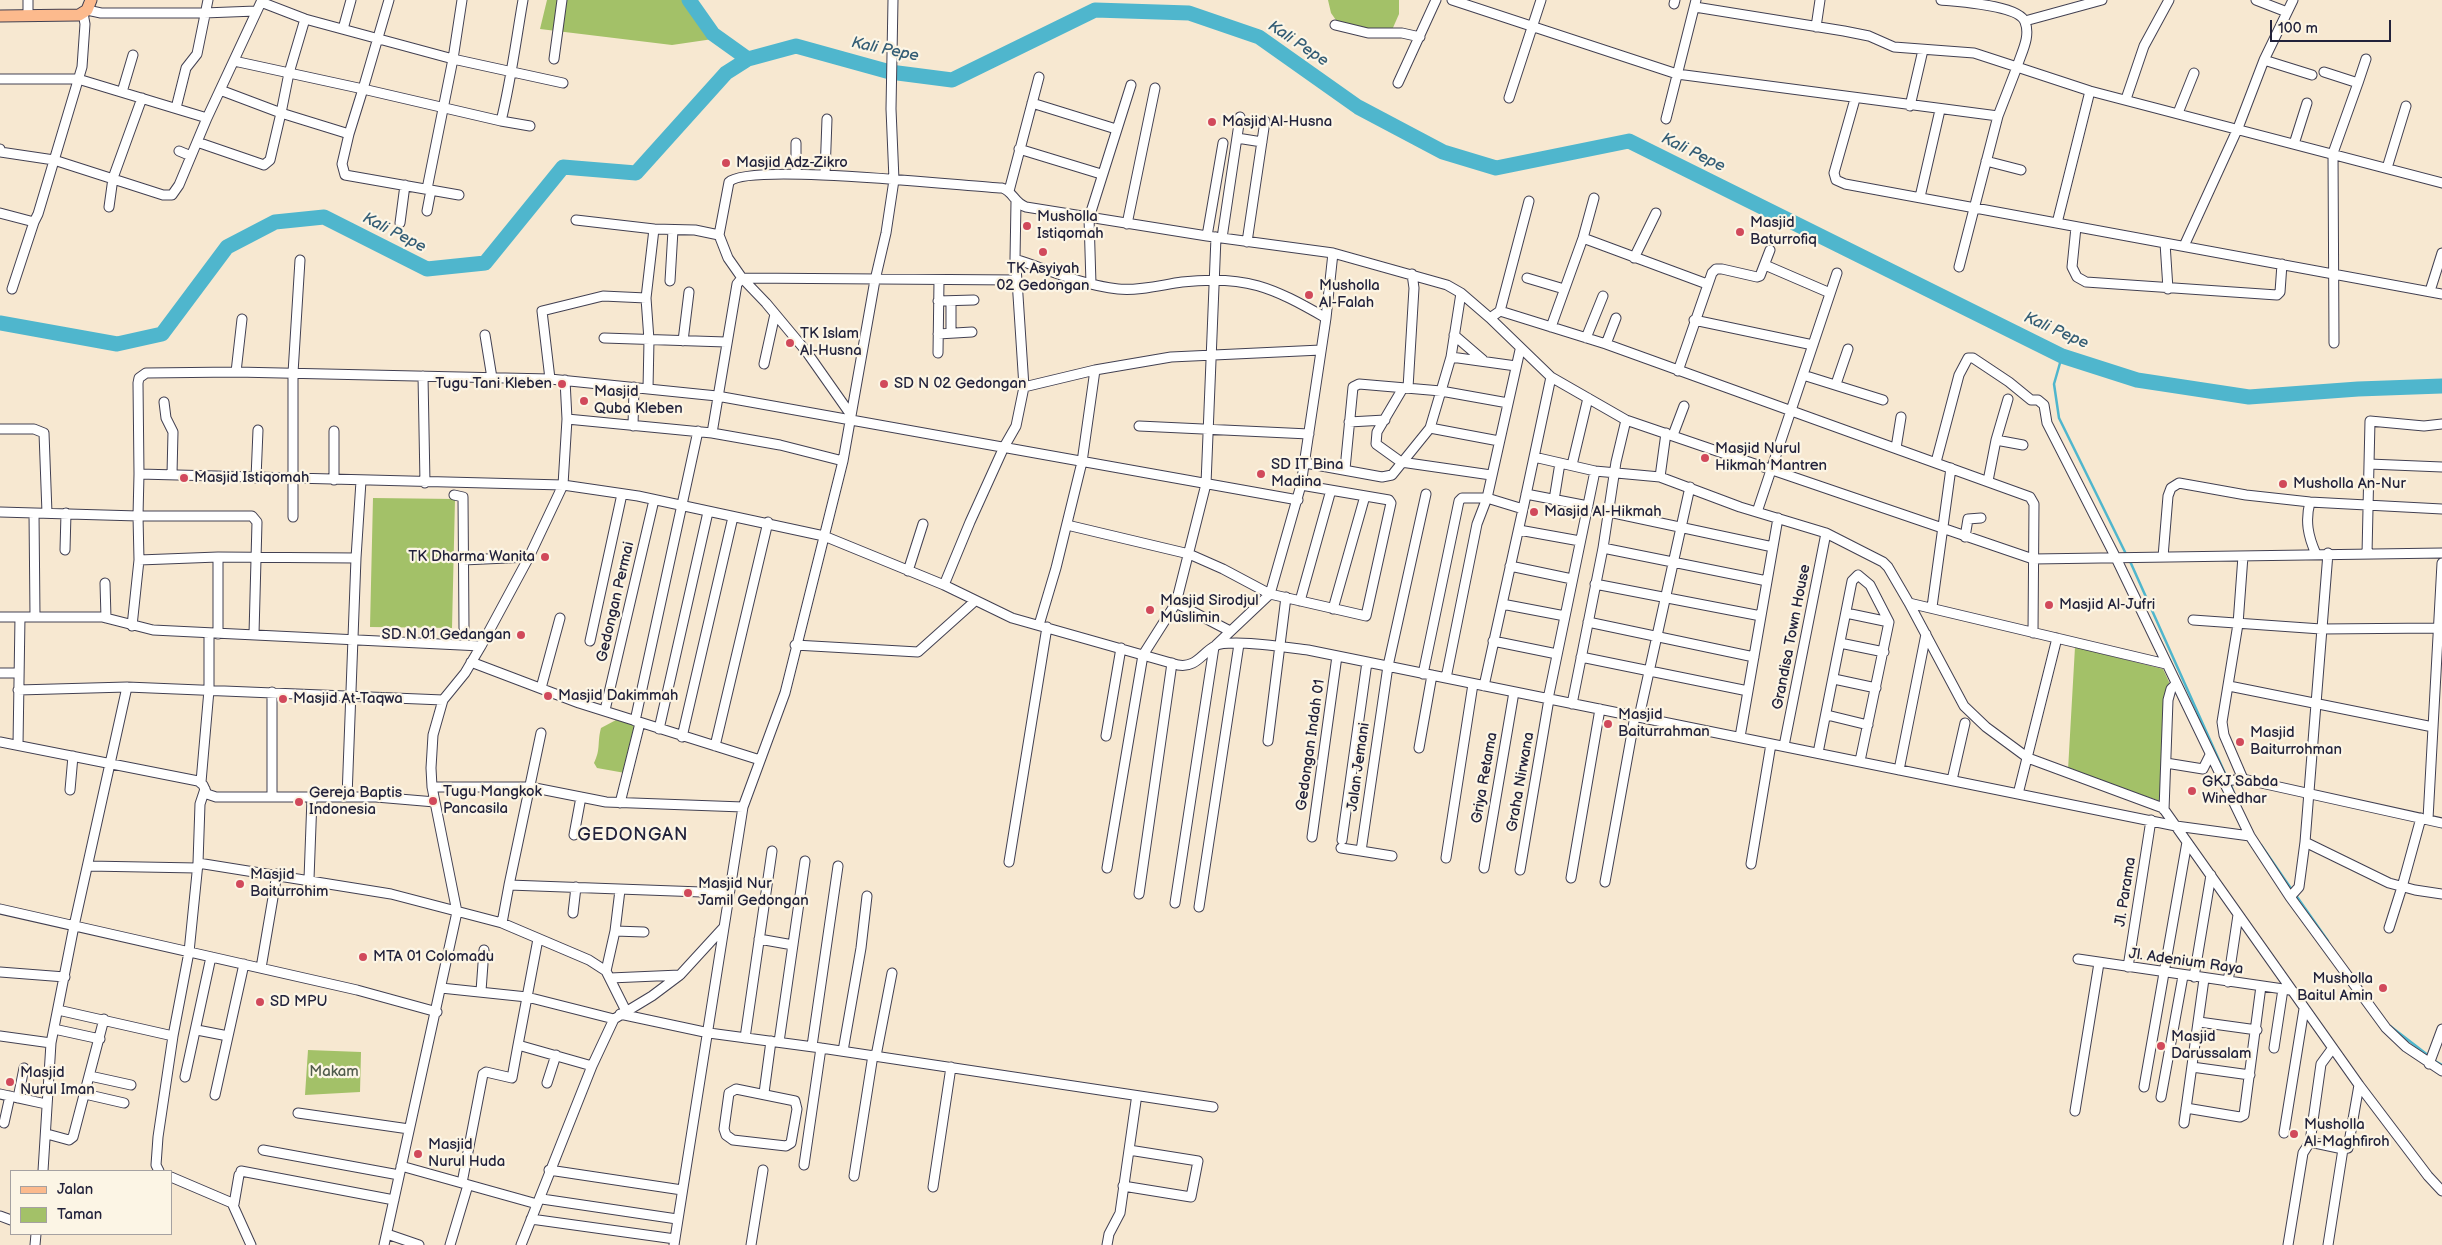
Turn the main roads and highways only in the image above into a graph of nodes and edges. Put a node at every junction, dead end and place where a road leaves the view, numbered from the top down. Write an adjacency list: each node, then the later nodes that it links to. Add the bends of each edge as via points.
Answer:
1 (87, 8): 2 (main road, via 74,16)
2 (0, 16)

